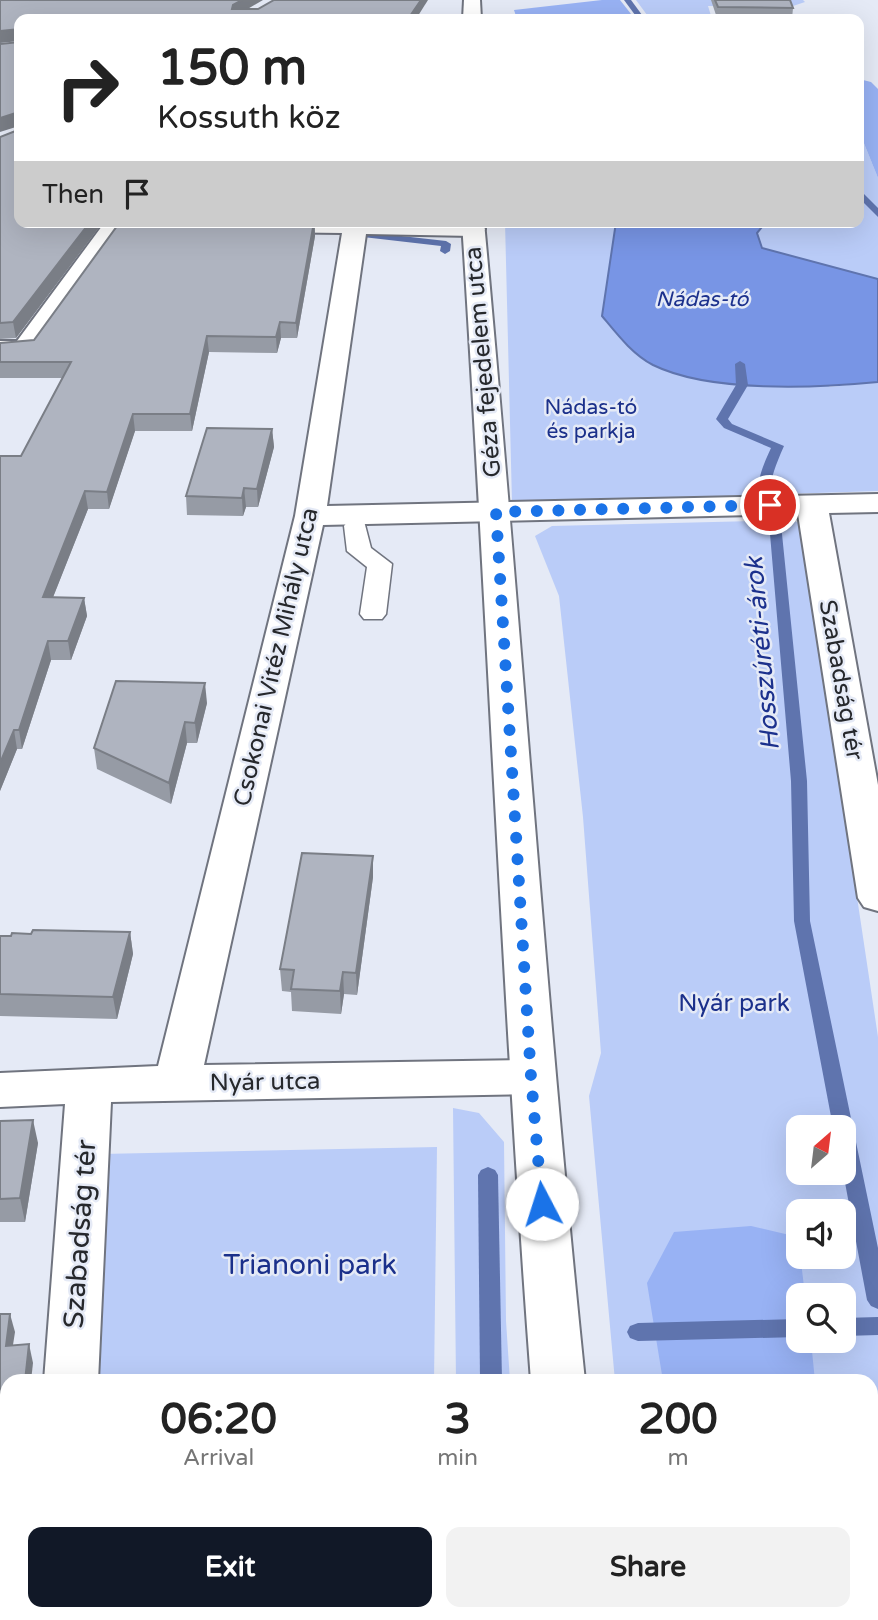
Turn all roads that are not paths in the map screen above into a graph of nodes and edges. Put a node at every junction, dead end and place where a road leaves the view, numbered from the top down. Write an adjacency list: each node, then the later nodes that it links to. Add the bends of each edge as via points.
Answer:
1 (113, 228): 4 (street)
2 (355, 228): 8 (street, Csokonai Vitéz Mihály utca)
3 (473, 228): 7 (street, Géza fejedelem utca)
4 (12, 349)
5 (878, 503): 6 (street)
6 (805, 504): 7 (street); 11 (street, Szabadság tér)
7 (496, 512): 8 (street); 12 (street, Géza fejedelem utca)
8 (310, 516): 13 (street, Csokonai Vitéz Mihály utca)
9 (356, 526): 10 (lane, via 359,551 380,564)
10 (373, 614)
11 (878, 898)
12 (531, 1077): 13 (street, Nyár utca); 17 (street, Géza fejedelem utca)
13 (177, 1082): 14 (street, Nyár utca)
14 (89, 1086): 15 (street, Nyár utca); 16 (street, Szabadság tér)
15 (0, 1090)
16 (71, 1374)
17 (557, 1374)

